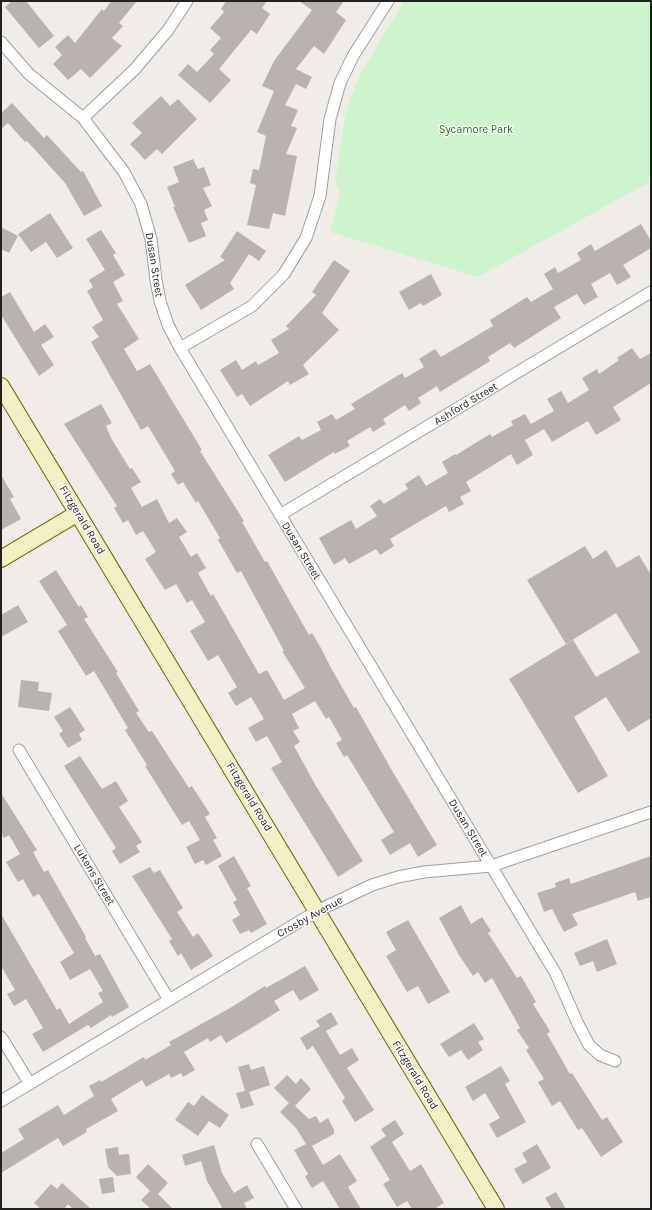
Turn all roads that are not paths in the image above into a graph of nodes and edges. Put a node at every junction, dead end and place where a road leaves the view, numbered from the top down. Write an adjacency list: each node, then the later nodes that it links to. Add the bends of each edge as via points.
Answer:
1 (187, 1): 4 (street, via 168,30 135,69)
2 (388, 1): 6 (street, via 353,56 340,83 330,119 320,196 306,238 284,274 252,306)
3 (1, 42): 4 (street, Dusan Street, via 29,74)
4 (83, 118): 6 (street, Dusan Street, via 124,172 141,204 151,239 160,301 168,325)
5 (651, 292): 9 (street, Ashford Street)
6 (180, 348): 9 (street, Dusan Street)
7 (1, 386): 8 (main road, Fitzgerald Road)
8 (78, 513): 10 (main road); 14 (main road, Fitzgerald Road)
9 (280, 515): 13 (street, Dusan Street)
10 (1, 559)
11 (19, 750): 15 (street, Lukens Street)
12 (651, 812): 13 (street, Crosby Avenue)
13 (491, 866): 14 (street, Crosby Avenue, via 398,877 372,885); 17 (street, Dusan Street, via 556,974 589,1045 600,1055)
14 (317, 911): 15 (street, Crosby Avenue); 22 (main road, Fitzgerald Road)
15 (169, 1000): 18 (street, Crosby Avenue)
16 (1, 1037): 18 (street)
17 (615, 1061)
18 (30, 1084): 19 (street, Crosby Avenue)
19 (1, 1101)
20 (257, 1144): 21 (street)
21 (296, 1209)
22 (496, 1209)

